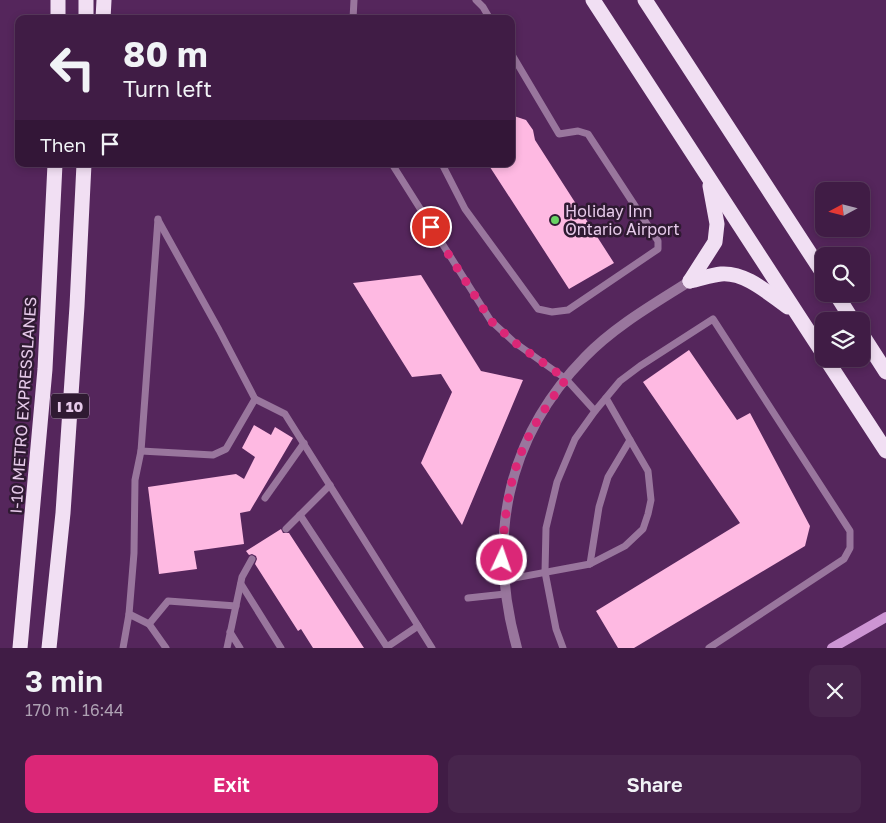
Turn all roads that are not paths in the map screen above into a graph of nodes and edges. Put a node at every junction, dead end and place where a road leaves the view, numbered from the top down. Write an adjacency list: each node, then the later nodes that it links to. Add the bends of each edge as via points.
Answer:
1 (58, 0): 8 (highway)
2 (86, 0): 9 (highway)
3 (104, 0): 10 (highway)
4 (354, 0): 11 (lane)
5 (476, 0): 12 (lane)
6 (593, 0): 18 (highway)
7 (645, 0): 19 (highway)
8 (58, 15)
9 (86, 15)
10 (104, 15)
11 (353, 15)
12 (488, 15)
13 (515, 60): 17 (lane, via 559,134 578,131 588,134 658,241 658,249 568,310 552,312 538,309 466,209)
14 (55, 167): 53 (highway, I-10 METRO EXPRESSLANES, via 46,369)
15 (84, 167): 54 (highway, I 10, via 64,503)
16 (394, 167): 26 (lane, via 491,321 514,342)
17 (444, 167)
18 (709, 178): 20 (highway, via 717,224 716,242); 21 (highway)
19 (815, 261)
20 (690, 281): 21 (highway, via 722,274 735,275 747,279); 26 (street, via 616,330)
21 (795, 311): 22 (highway)
22 (815, 341)
23 (870, 348): 25 (highway)
24 (831, 367): 33 (highway)
25 (886, 372)
26 (566, 379): 29 (lane); 41 (street, via 543,410 524,445 511,484 504,523)
27 (606, 398): 29 (lane); 30 (lane); 52 (lane, via 620,381 640,366 713,319 850,531 850,548 844,559)
28 (256, 400): 31 (lane, via 286,414); 32 (lane, via 226,449 213,455); 32 (lane, via 158,219)
29 (595, 410): 40 (lane, via 575,439 556,482 546,528)
30 (630, 440): 39 (lane, via 608,477 598,507); 39 (lane, via 648,471 651,500 648,514 643,529 625,546)
31 (304, 443): 34 (lane); 35 (lane)
32 (141, 451): 46 (lane, via 135,480)
33 (886, 451)
34 (330, 484): 36 (lane); 49 (lane)
35 (266, 498)
36 (300, 515): 37 (lane); 51 (lane)
37 (286, 529)
38 (252, 559): 42 (lane)
39 (590, 564): 40 (lane)
40 (545, 572): 41 (lane); 62 (lane)
41 (504, 580): 43 (street)
42 (241, 584): 45 (lane); 59 (lane)
43 (505, 594): 44 (lane); 61 (street)
44 (468, 598)
45 (236, 606): 48 (lane, via 168,601); 50 (lane)
46 (129, 614): 48 (lane); 55 (lane)
47 (886, 617): 63 (street)
48 (149, 624): 56 (lane)
49 (418, 626): 51 (lane); 60 (lane)
50 (230, 632): 57 (lane); 58 (lane)
51 (386, 647)
52 (712, 647)
53 (20, 648)
54 (49, 648)
55 (123, 648)
56 (166, 648)
57 (227, 648)
58 (240, 648)
59 (281, 648)
60 (432, 648)
61 (517, 648)
62 (563, 648)
63 (832, 648)

